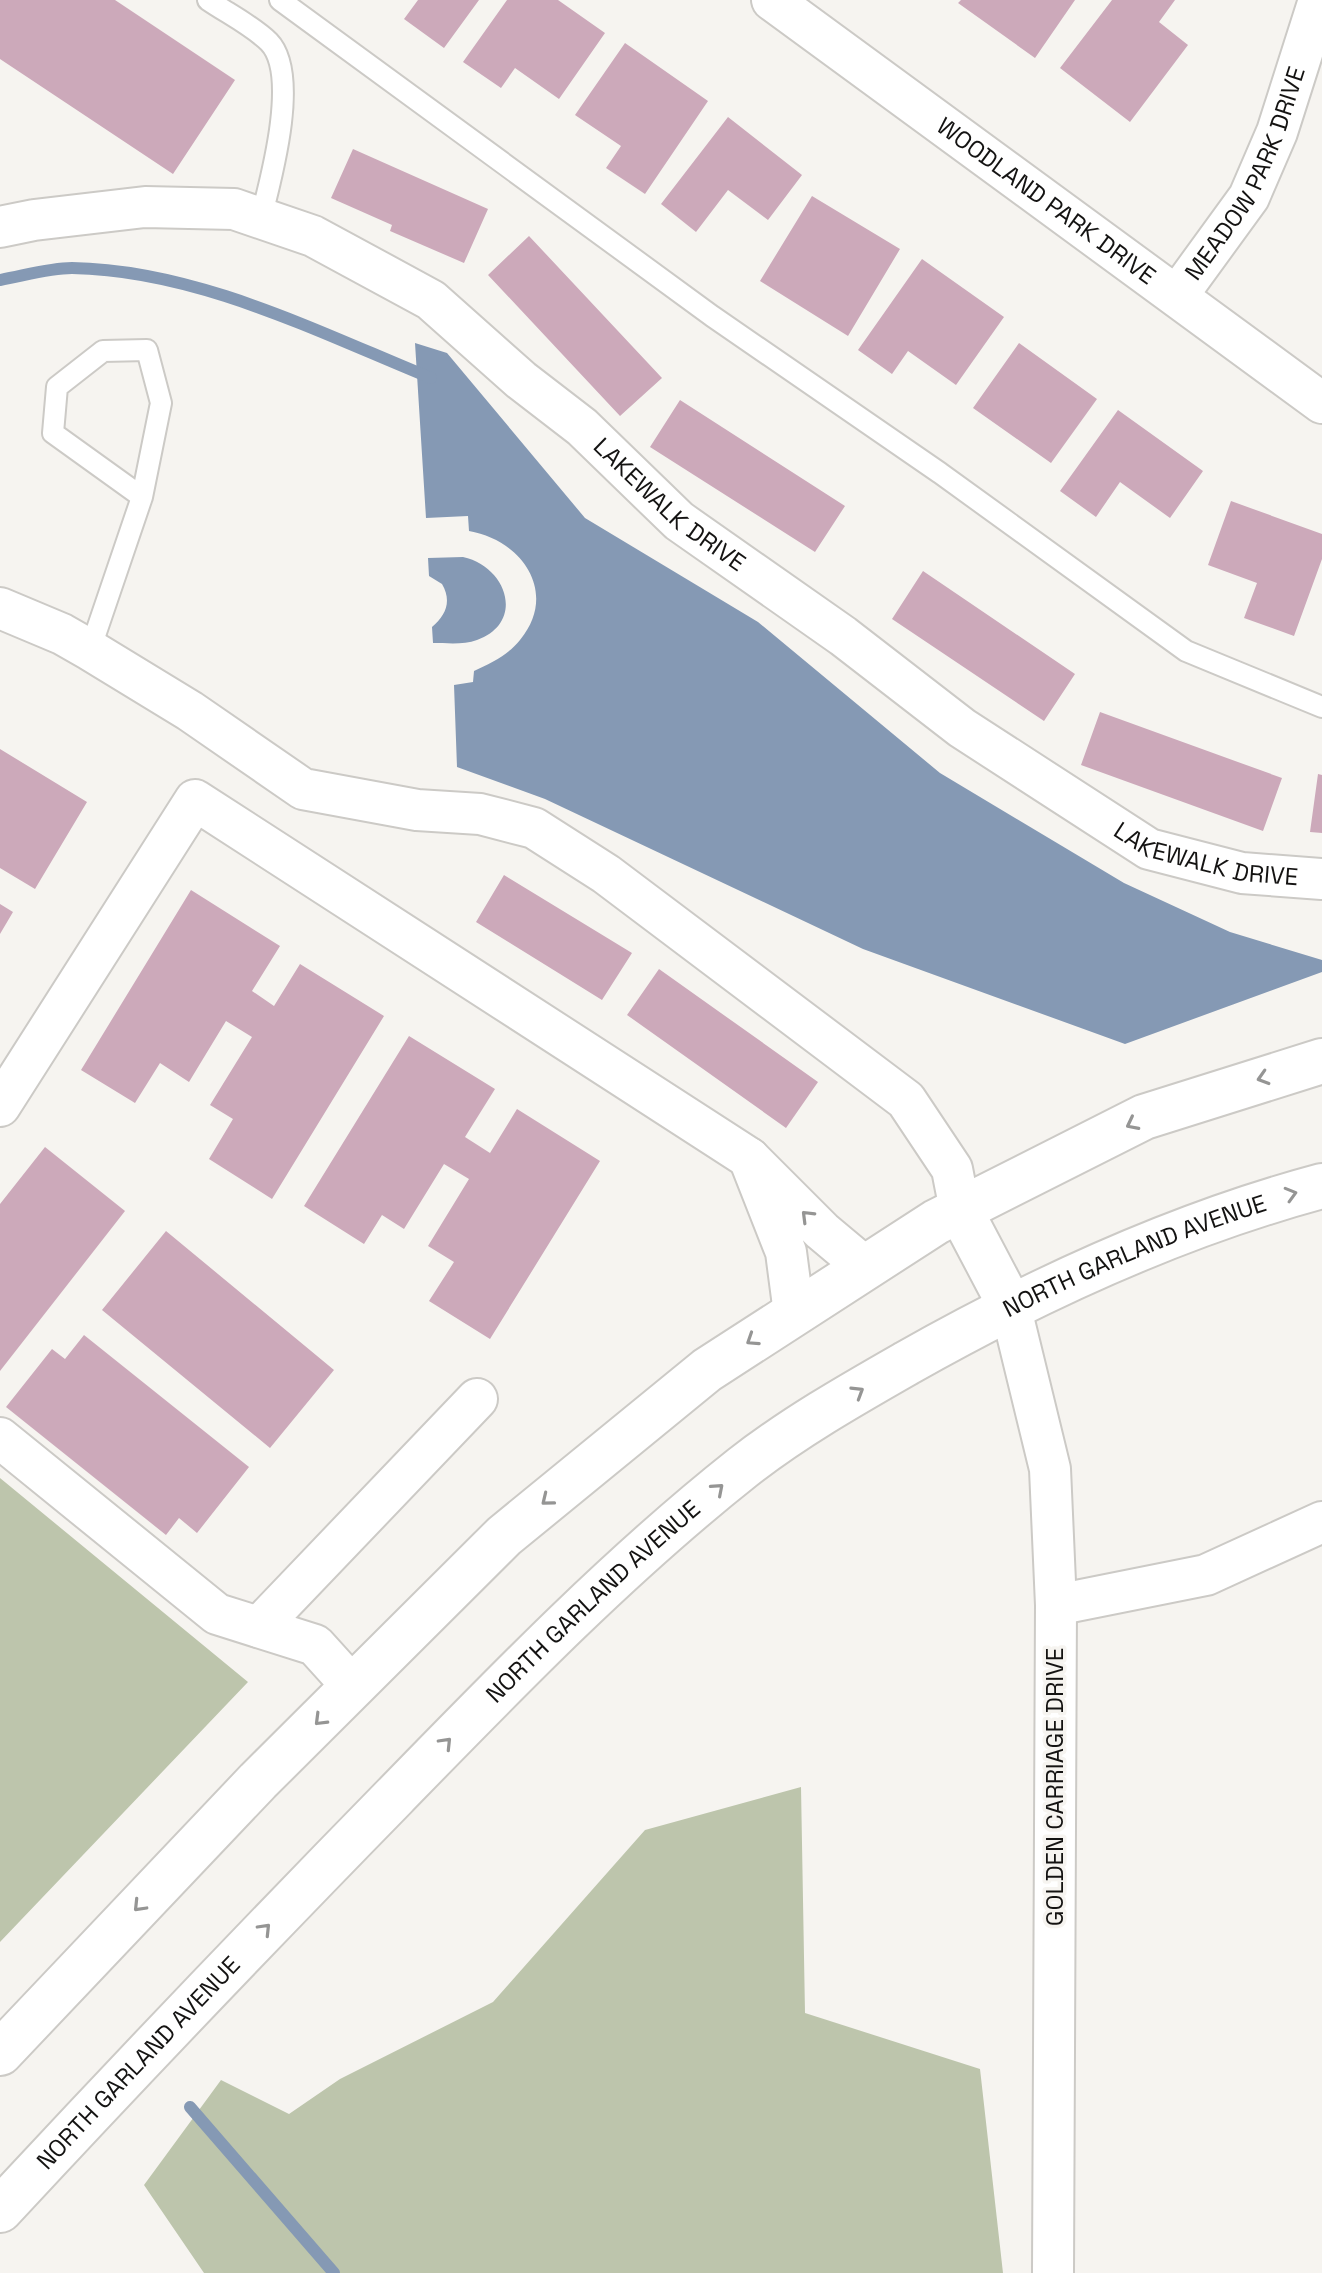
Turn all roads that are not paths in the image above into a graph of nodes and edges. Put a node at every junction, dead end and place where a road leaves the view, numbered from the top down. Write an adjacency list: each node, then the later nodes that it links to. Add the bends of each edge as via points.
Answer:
1 (208, 0): 5 (lane, via 271,43 282,71 277,156)
2 (280, 0): 12 (lane, via 712,316 1186,651)
3 (772, 0): 7 (street, WOODLAND PARK DRIVE)
4 (1319, 0): 7 (street, MEADOW PARK DRIVE, via 1277,132 1249,197)
5 (261, 218): 6 (street, LAKEWALK DRIVE, via 234,209 145,207); 13 (street, LAKEWALK DRIVE, via 313,236 431,300 582,427 679,521 843,636 962,728 1149,849 1242,873)
6 (0, 227)
7 (1177, 296): 8 (street, WOODLAND PARK DRIVE)
8 (1322, 403)
9 (142, 497): 9 (lane, via 161,403 147,350 103,351 57,387 53,433); 11 (lane)
10 (0, 608): 11 (street)
11 (90, 650): 18 (street, via 303,789 417,810 480,814 534,828 606,874 906,1100 952,1169)
12 (1322, 707)
13 (1322, 879)
14 (1322, 1061): 18 (main road, one-way to 18, via 1144,1117)
15 (0, 1106): 16 (street, via 195,800)
16 (749, 1158): 19 (street, one-way to 16); 21 (street, via 786,1252)
17 (1322, 1186): 20 (main road, NORTH GARLAND AVENUE, one-way to 17, via 1098,1265)
18 (960, 1210): 19 (main road); 20 (main road)
19 (865, 1267): 21 (main road)
20 (1010, 1305): 25 (street, GOLDEN CARRIAGE DRIVE, via 1050,1469); 29 (main road, NORTH GARLAND AVENUE, one-way to 20, via 178,2018 518,1670 647,1551 744,1467 858,1391)
21 (794, 1313): 27 (main road, one-way to 27, via 707,1370 504,1536)
22 (477, 1399): 26 (street)
23 (0, 1438): 26 (street, via 217,1614)
24 (1322, 1522): 25 (street, via 1206,1575)
25 (1056, 1605): 30 (street, GOLDEN CARRIAGE DRIVE)
26 (259, 1627): 27 (street, via 315,1645)
27 (353, 1687): 28 (main road, one-way to 28)
28 (0, 2053)
29 (0, 2210)
30 (1053, 2273)

